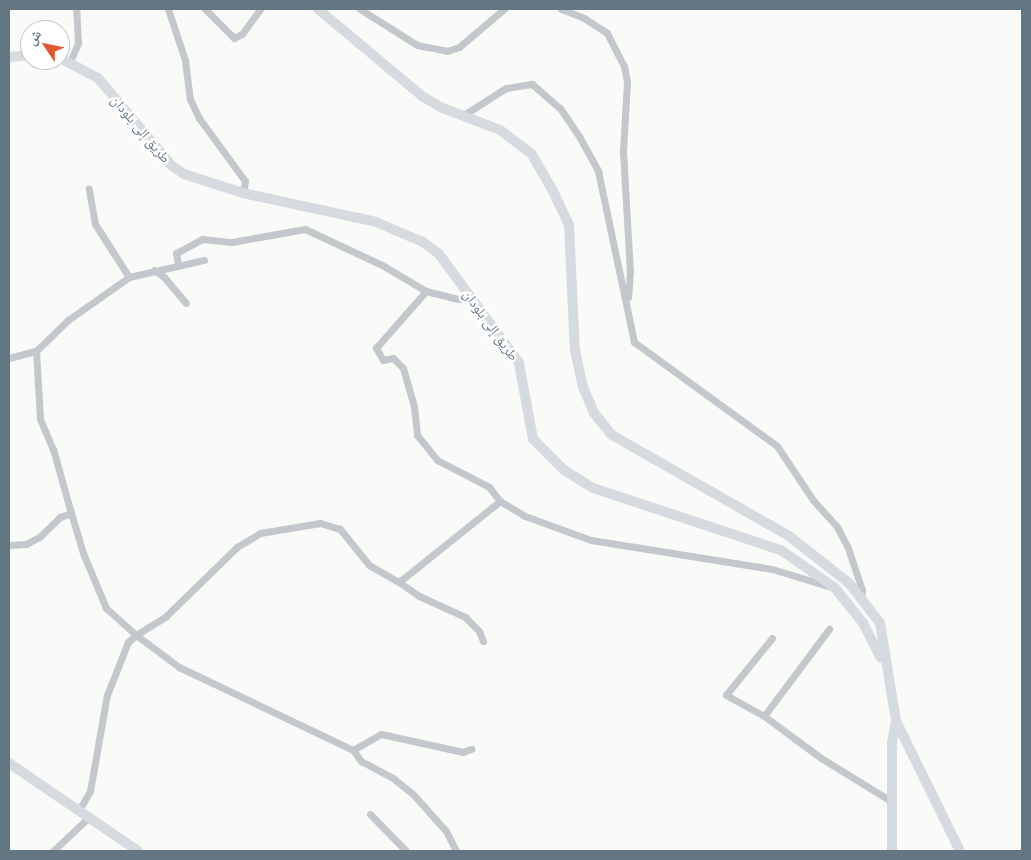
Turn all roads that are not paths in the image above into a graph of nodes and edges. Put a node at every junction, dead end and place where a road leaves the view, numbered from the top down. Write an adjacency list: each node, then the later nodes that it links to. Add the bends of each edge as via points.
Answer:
1 (76, 9): 9 (street, via 78,42)
2 (168, 9): 12 (street, via 185,60 190,99 199,118 244,181)
3 (205, 9): 4 (street, via 234,38 242,34)
4 (260, 9)
5 (318, 9): 10 (main road, via 422,96)
6 (360, 9): 7 (street, via 417,46 447,51 459,47)
7 (504, 9)
8 (561, 9): 20 (street, via 584,18 607,33 624,66 627,82 623,151 630,271)
9 (70, 62): 12 (main road, طريق إلى بلودان, via 98,78 171,165 203,182)
10 (462, 116): 20 (street, via 506,88 532,84 560,108 598,171); 28 (main road, via 500,130 517,141 531,153 552,186 569,225 575,350 583,387 594,413 612,434 789,536 849,583)
11 (89, 189): 16 (street, via 95,224)
12 (243, 193): 18 (main road, طريق إلى بلودان, via 398,230 423,242 438,254)
13 (204, 260): 14 (street)
14 (178, 264): 15 (street); 17 (street, via 176,253 202,239 232,242 305,229 382,265)
15 (154, 270): 16 (street); 19 (street)
16 (128, 277): 21 (street, via 68,320)
17 (426, 291): 18 (street, via 458,299); 23 (street, via 376,348 383,360 392,358 403,368 414,406 417,435 424,447 457,472 489,486)
18 (471, 298): 27 (main road, طريق إلى بلودان, via 519,362 533,439 564,470 593,488 781,550)
19 (186, 303)
20 (627, 305): 28 (street, via 628,325 634,342 777,446 813,500 837,528 848,548 862,590)
21 (36, 351): 22 (street); 24 (street, via 40,419 63,480)
22 (9, 358)
23 (500, 501): 26 (street); 27 (street, via 525,516 591,540 772,569)
24 (70, 513): 25 (street, via 60,517 39,537 26,544); 30 (street, via 82,553 106,608)
25 (9, 546)
26 (399, 582): 30 (street, via 369,565 340,529 320,523 290,526 249,538 166,616); 32 (street, via 419,596 465,617)
27 (836, 588): 33 (main road, طريق إلى بلودان, via 863,623)
28 (861, 598): 33 (main road, via 880,623)
29 (829, 629): 34 (street)
30 (136, 635): 37 (street, via 179,667); 40 (street, via 128,642 107,695 90,790)
31 (772, 638): 34 (street, via 726,695)
32 (483, 640)
33 (885, 666): 35 (main road)
34 (764, 716): 39 (street, via 821,758)
35 (896, 721): 39 (main road, via 892,742); 48 (main road)
36 (471, 748): 37 (street, via 463,752 381,734)
37 (353, 750): 46 (street, via 361,761 393,778 413,794 446,831)
38 (9, 763): 40 (main road)
39 (891, 801): 47 (main road)
40 (80, 810): 42 (main road)
41 (370, 814): 45 (street)
42 (87, 819): 43 (street); 44 (main road)
43 (53, 851)
44 (138, 851)
45 (406, 851)
46 (456, 851)
47 (892, 851)
48 (960, 851)

